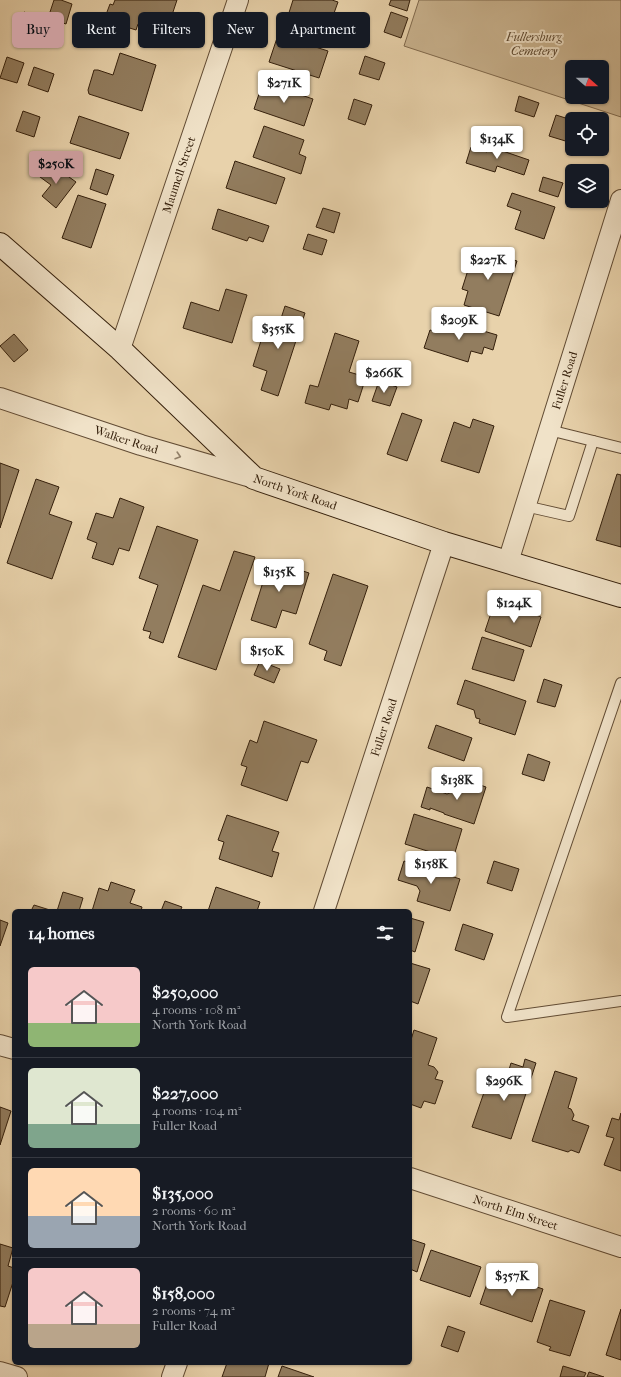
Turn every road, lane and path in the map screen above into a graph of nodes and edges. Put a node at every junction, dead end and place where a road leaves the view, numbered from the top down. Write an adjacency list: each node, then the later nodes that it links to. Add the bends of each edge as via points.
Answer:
1 (238, 0): 4 (street, Maumell Street)
2 (621, 200): 6 (street, Fuller Road)
3 (0, 244): 4 (main road, North York Road)
4 (120, 349): 9 (main road, North York Road)
5 (0, 398): 9 (street, Walker Road, one-way to 9, via 141,445)
6 (549, 430): 7 (lane); 10 (street, Fuller Road)
7 (593, 441): 8 (lane); 10 (lane, via 569,516)
8 (621, 448)
9 (254, 478): 11 (main road, North York Road)
10 (525, 506): 12 (street, Fuller Road)
11 (444, 543): 12 (main road, North York Road); 15 (street, Fuller Road)
12 (508, 562): 13 (main road, North York Road)
13 (621, 596)
14 (621, 682): 16 (lane, via 507,1017)
15 (325, 909)
16 (621, 1001)
17 (0, 1044): 18 (street)
18 (12, 1048)
19 (412, 1179): 20 (street, North Elm Street)
20 (621, 1246)
21 (176, 1365): 24 (street)
22 (0, 1372): 23 (street)
23 (17, 1377)
24 (172, 1377)

